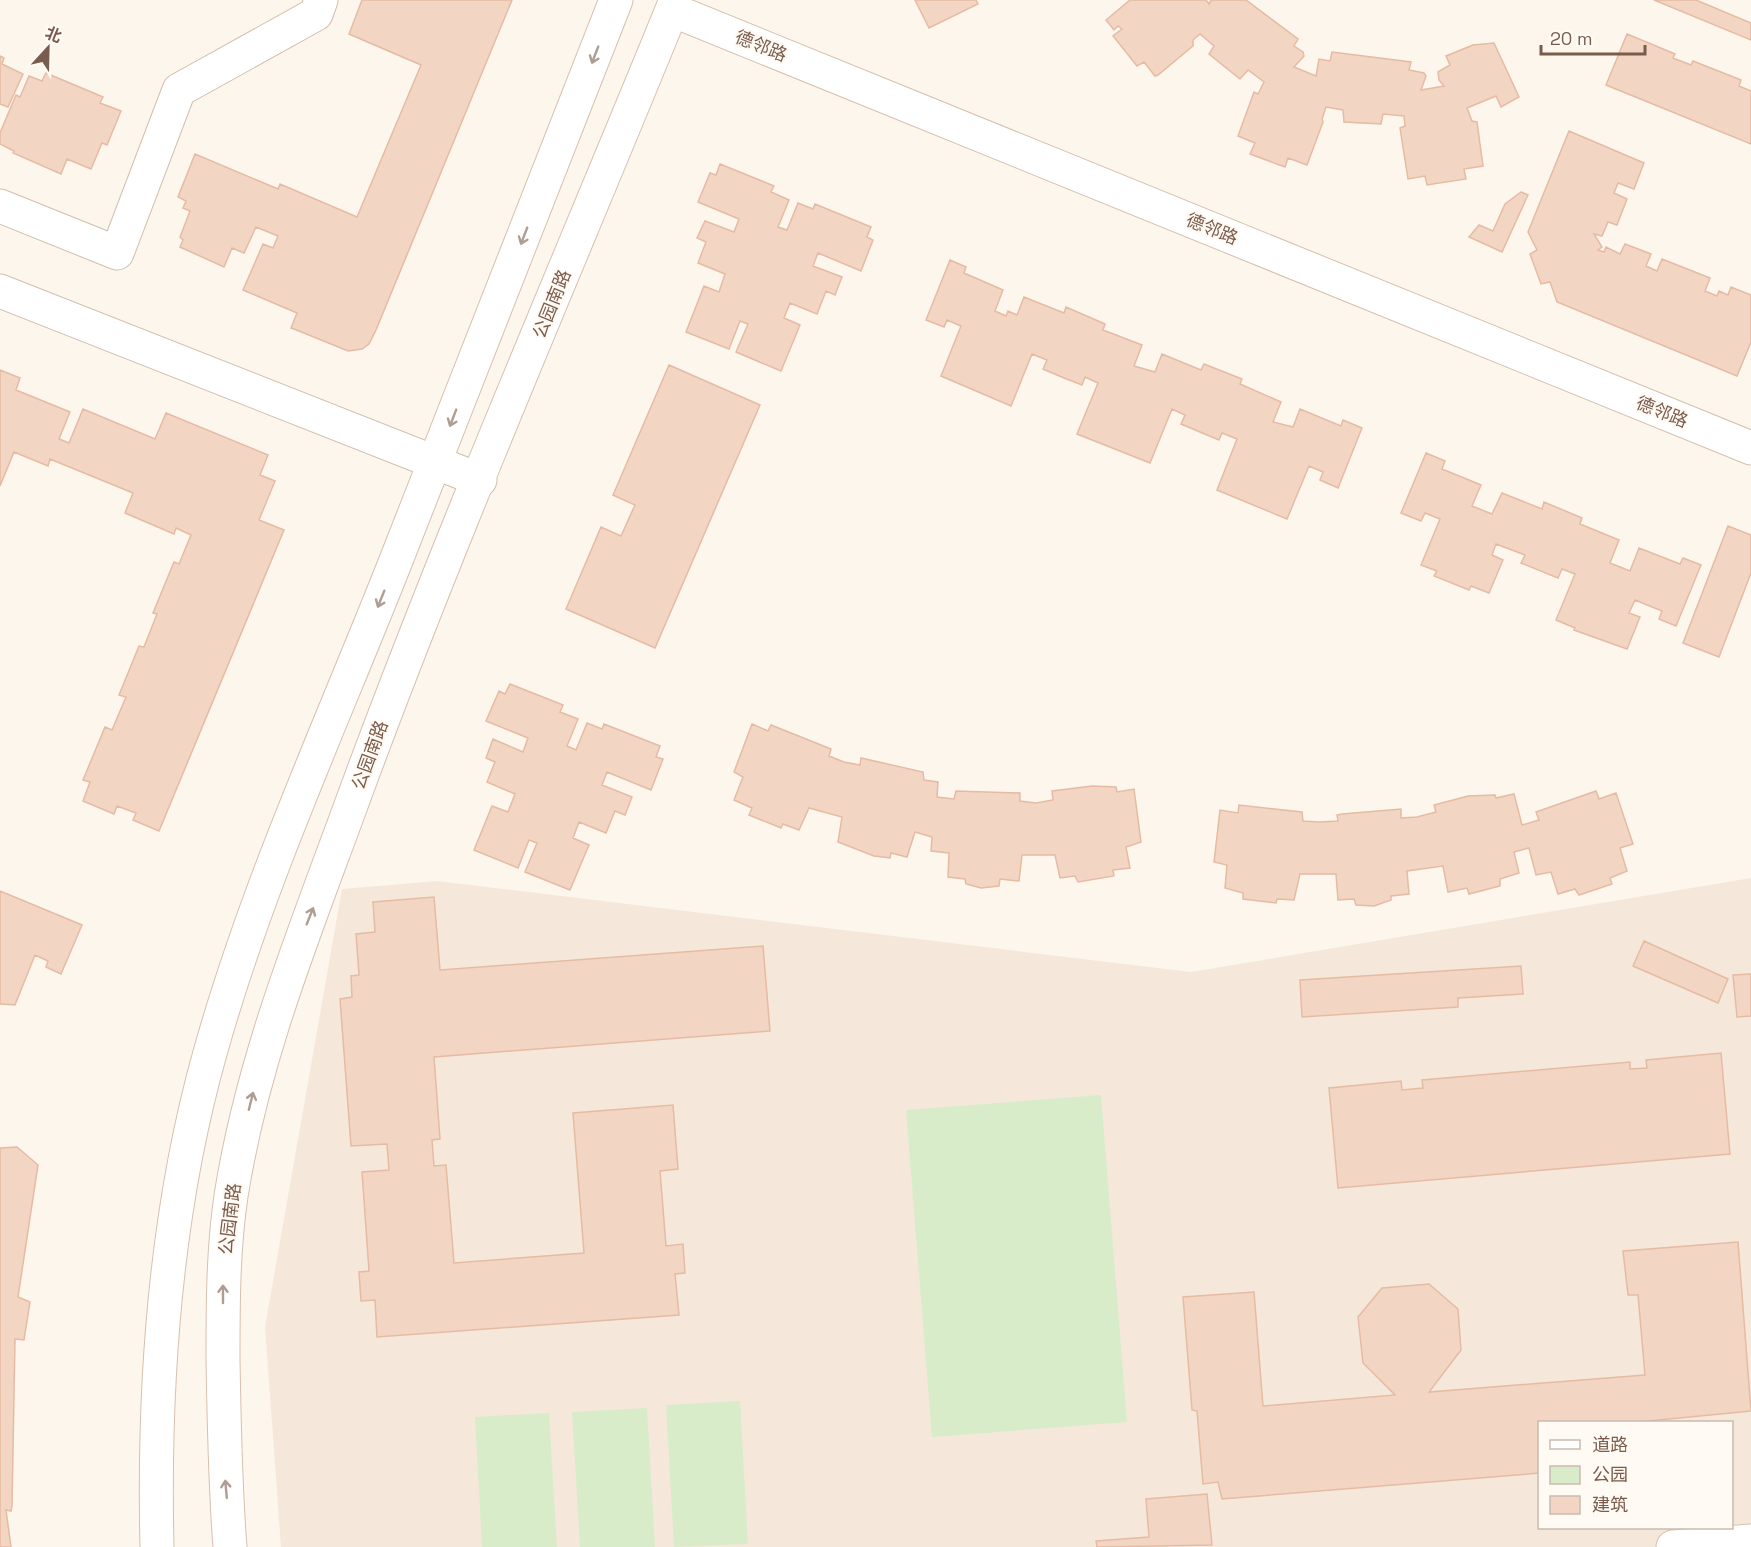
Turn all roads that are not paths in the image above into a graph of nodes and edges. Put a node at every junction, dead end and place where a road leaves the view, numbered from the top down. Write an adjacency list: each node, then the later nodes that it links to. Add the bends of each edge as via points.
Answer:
1 (321, 0): 4 (main road, via 316,14 179,90 117,254)
2 (616, 0): 7 (main road, one-way to 7)
3 (674, 5): 6 (main road, 德邻路); 8 (main road, 公园南路)
4 (0, 206)
5 (0, 291): 7 (main road)
6 (1751, 448)
7 (435, 463): 8 (main road); 10 (main road, one-way to 10, via 263,893 210,1052 169,1258 154,1456)
8 (480, 480): 11 (main road, 公园南路, one-way to 8, via 224,1469 223,1274 231,1196 246,1124 270,1030 297,948 391,697)
9 (1751, 1540): 12 (main road)
10 (157, 1547)
11 (230, 1547)
12 (1673, 1547)

